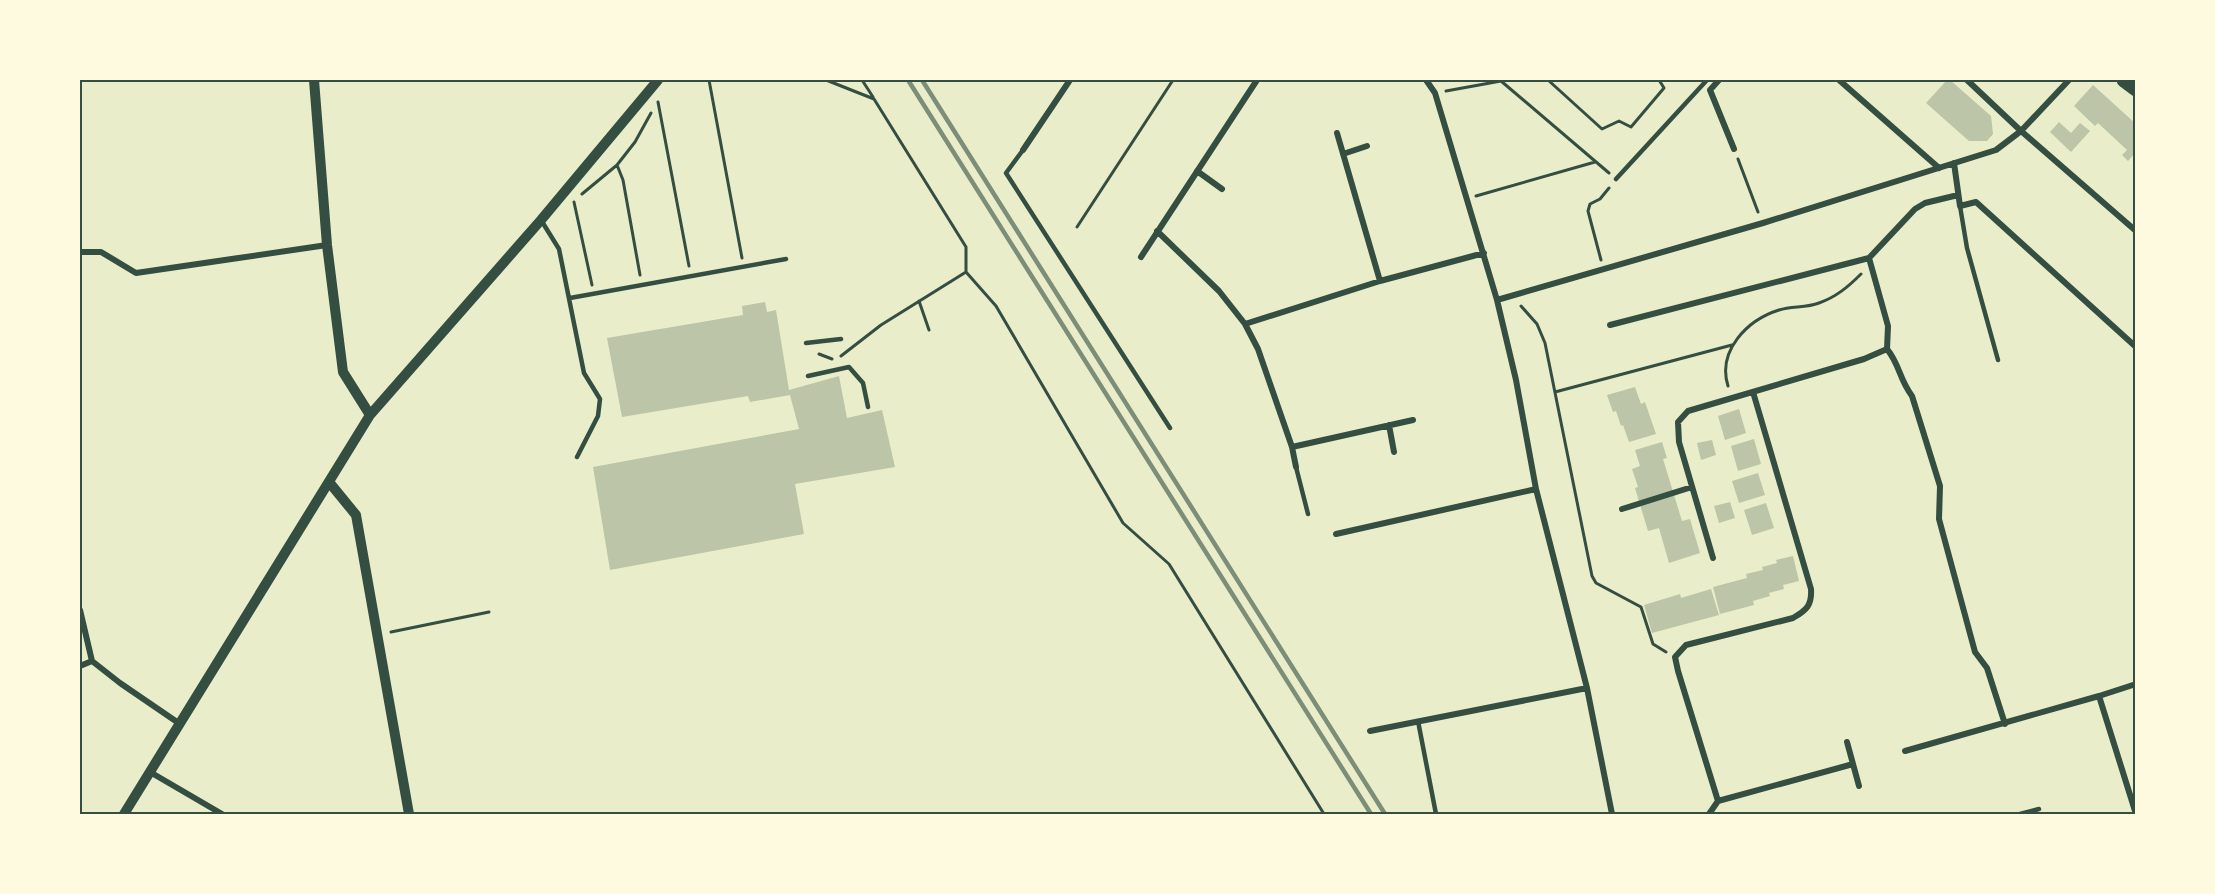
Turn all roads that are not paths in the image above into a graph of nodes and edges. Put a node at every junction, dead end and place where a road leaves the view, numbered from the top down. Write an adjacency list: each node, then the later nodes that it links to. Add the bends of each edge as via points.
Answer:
1 (314, 80): 29 (street)
2 (658, 80): 26 (street)
3 (1070, 80): 17 (street)
4 (1257, 80): 21 (street)
5 (1426, 80): 31 (street, via 1435,93)
6 (1707, 80): 22 (lane)
7 (1719, 80): 16 (street, via 1710,90)
8 (1839, 80): 20 (street)
9 (1967, 80): 13 (street)
10 (2069, 80): 13 (street)
11 (2124, 80): 12 (main road)
12 (2136, 89)
13 (2021, 131): 19 (street, via 1996,150); 28 (street)
14 (1337, 133): 18 (street)
15 (1367, 147): 18 (street)
16 (1734, 149)
17 (1023, 150): 51 (lane, via 1006,173)
18 (1343, 154): 35 (street)
19 (1954, 163): 20 (street); 24 (street)
20 (1939, 168): 37 (street)
21 (1197, 171): 23 (street); 27 (street)
22 (1616, 178)
23 (1222, 189)
24 (1958, 195): 25 (street); 33 (street, via 1915,209)
25 (1960, 206): 42 (street, via 1976,202); 44 (lane, via 1967,248)
26 (541, 220): 36 (lane, via 559,249); 48 (street)
27 (1157, 231): 32 (street); 38 (street, via 1219,291)
28 (2136, 231)
29 (327, 245): 30 (street, via 136,273 101,252); 48 (street, via 343,372)
30 (80, 252)
31 (1484, 253): 35 (street); 37 (street)
32 (1141, 257)
33 (1869, 258): 39 (street); 43 (street, via 1888,326)
34 (786, 259): 36 (lane)
35 (1380, 281): 38 (street)
36 (570, 298): 54 (lane, via 584,373 600,399 598,417)
37 (1497, 300): 58 (street)
38 (1245, 324): 52 (street)
39 (1610, 325)
40 (841, 339): 41 (lane)
41 (806, 343)
42 (2136, 347)
43 (1887, 349): 46 (street); 71 (street, via 1912,396 1937,475 1939,519 1975,652 1987,668)
44 (1998, 360)
45 (808, 376): 47 (lane, via 849,367 863,383)
46 (1752, 392): 57 (street, via 1688,411 1678,422 1679,442); 78 (street, via 1812,602 1793,618 1686,645 1675,657)
47 (868, 407)
48 (370, 416): 56 (street)
49 (1413, 420): 50 (street)
50 (1389, 425): 52 (street); 53 (street)
51 (1170, 428)
52 (1292, 447): 55 (street)
53 (1394, 452)
54 (577, 457)
55 (1296, 467): 60 (lane)
56 (329, 482): 70 (street); 82 (street, via 356,515)
57 (1692, 487): 59 (street); 62 (street)
58 (1536, 489): 61 (street); 67 (street)
59 (1622, 509)
60 (1308, 514)
61 (1336, 534)
62 (1713, 558)
63 (80, 610): 64 (street)
64 (92, 661): 65 (street); 70 (street)
65 (80, 666)
66 (2136, 684): 68 (street)
67 (1587, 688): 69 (street); 84 (street)
68 (2099, 696): 71 (street); 87 (street)
69 (1418, 721): 72 (street); 83 (lane)
70 (180, 724): 76 (street)
71 (2005, 724): 74 (street)
72 (1370, 731)
73 (1846, 742): 75 (street)
74 (1905, 751)
75 (1853, 764): 77 (street); 78 (street)
76 (150, 772): 80 (street); 81 (street)
77 (1859, 786)
78 (1718, 801): 85 (street)
79 (2039, 809): 86 (lane)
80 (124, 814)
81 (222, 814)
82 (409, 814)
83 (1436, 814)
84 (1612, 814)
85 (1709, 814)
86 (2020, 814)
87 (2136, 814)

